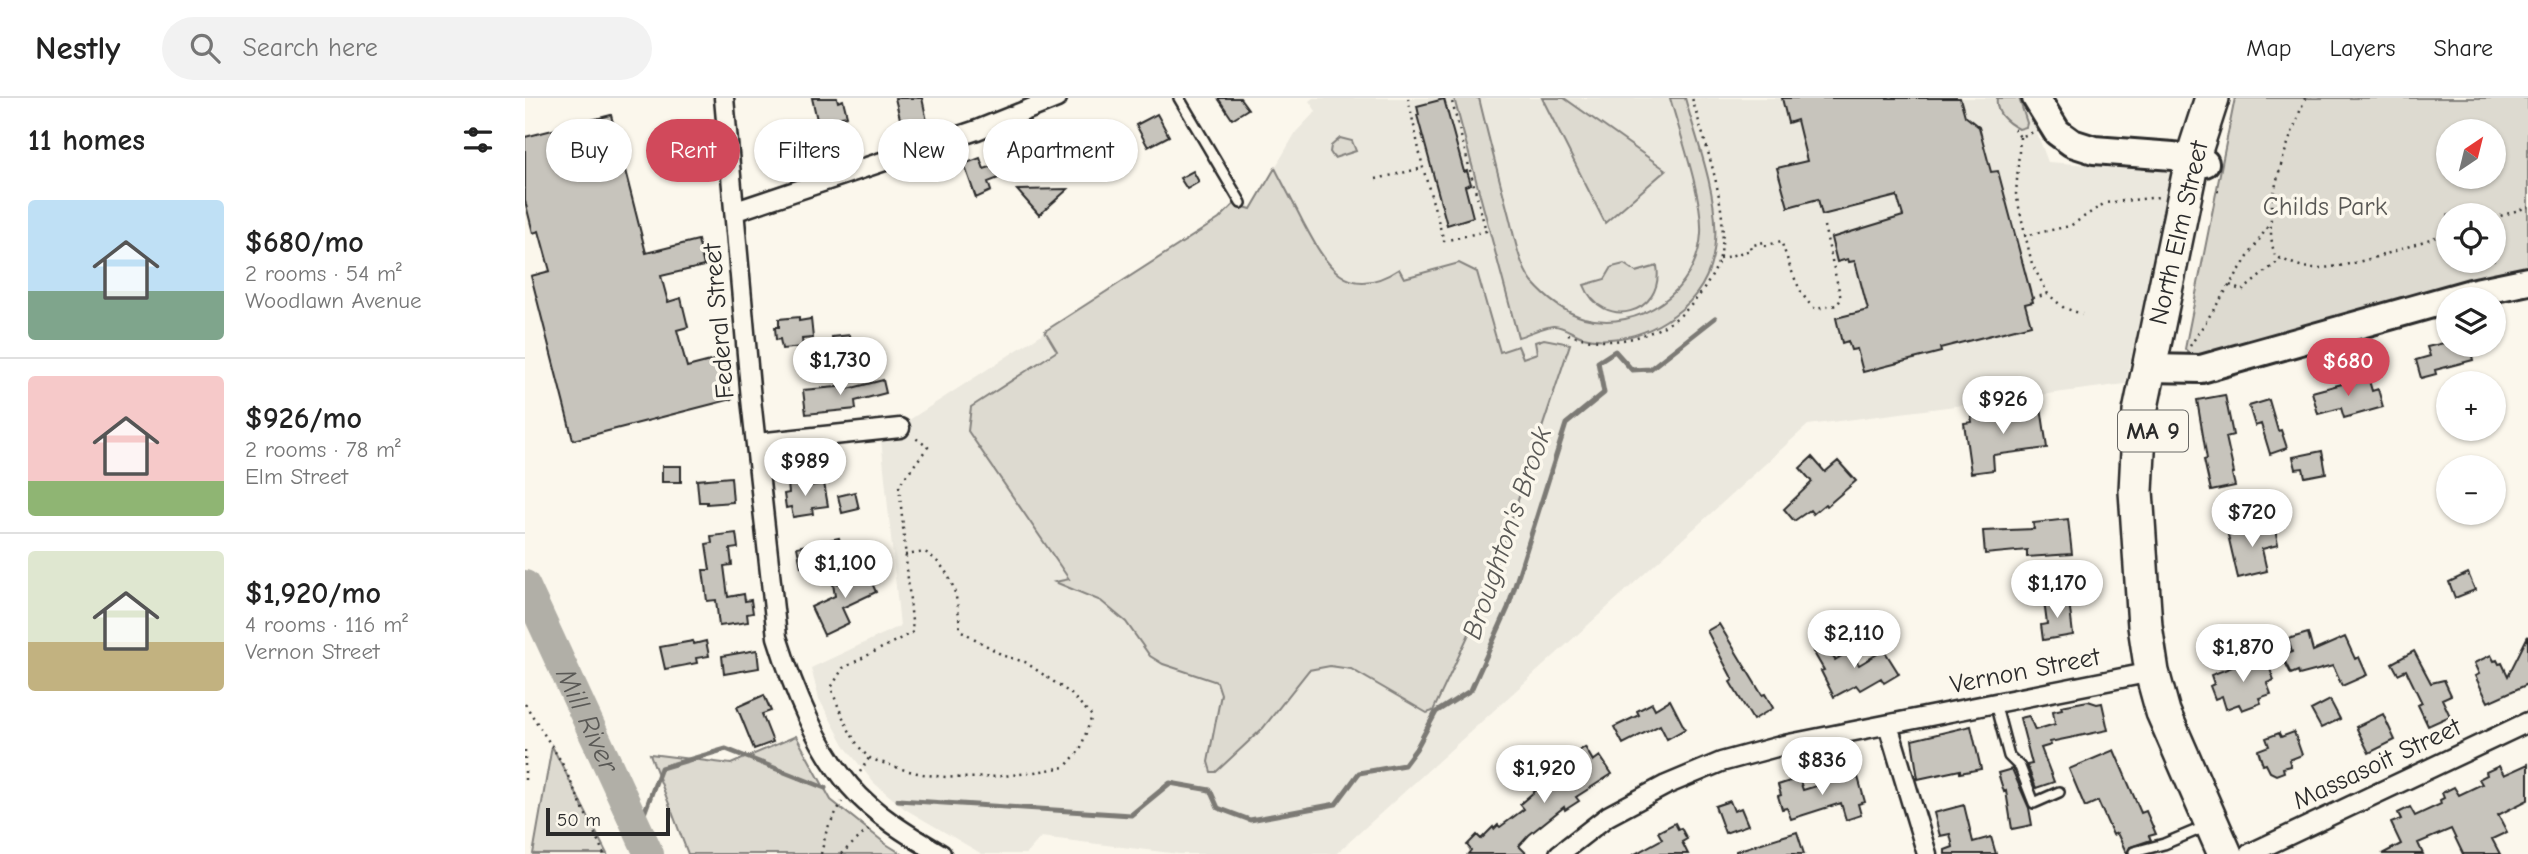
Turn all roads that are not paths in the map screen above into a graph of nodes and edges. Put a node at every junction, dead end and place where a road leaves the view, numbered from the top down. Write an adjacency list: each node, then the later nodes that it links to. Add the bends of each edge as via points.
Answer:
1 (724, 98): 9 (street, Federal Street)
2 (1057, 98): 9 (street, via 977,130)
3 (1179, 98): 8 (lane)
4 (2036, 98): 7 (street, via 2057,132 2072,143 2094,150 2173,156)
5 (2212, 98): 7 (highway, North Elm Street / MA 9)
6 (2220, 98): 7 (highway, North Elm Street / MA 9)
7 (2209, 176): 11 (highway, North Elm Street / MA 9)
8 (1241, 203)
9 (736, 211): 13 (street, Federal Street)
10 (2528, 281): 11 (street, via 2201,369)
11 (2156, 369): 14 (highway, MA 9, via 2140,412 2136,491)
12 (900, 428): 13 (street)
13 (757, 443): 21 (street, Federal Street, via 777,637 789,674 820,741 850,786 882,816)
14 (2152, 672): 15 (street, Vernon Street); 19 (highway, MA 9, via 2163,712)
15 (1995, 703): 17 (street, Vernon Street); 18 (lane, via 2009,756 2020,767 2033,803)
16 (2528, 722): 25 (street, Massasoit Street)
17 (1888, 725): 22 (street, Vernon Street, via 1720,762 1608,816); 23 (street)
18 (2059, 792)
19 (2212, 824): 20 (lane); 24 (highway, MA 9)
20 (2134, 852)
21 (940, 854)
22 (1559, 854)
23 (1927, 854)
24 (2225, 854)
25 (2249, 854)

